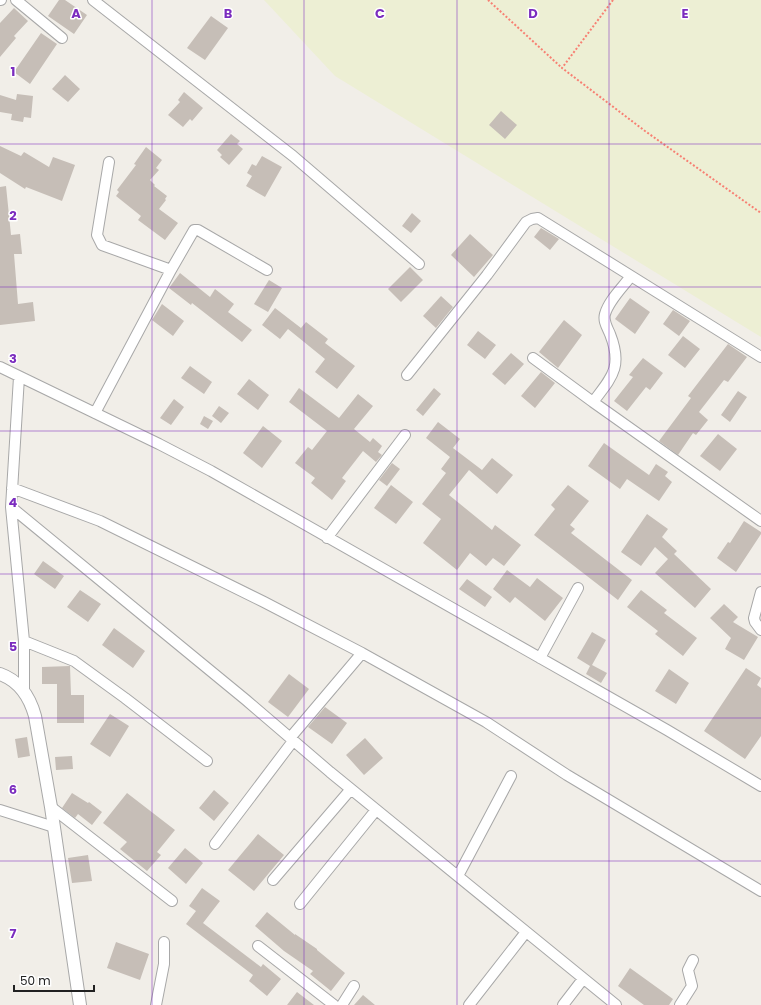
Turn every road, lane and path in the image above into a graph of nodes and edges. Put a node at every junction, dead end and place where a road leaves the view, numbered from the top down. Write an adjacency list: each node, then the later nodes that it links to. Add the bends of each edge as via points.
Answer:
1 (16, 0): 5 (street)
2 (93, 0): 9 (street, via 293,156)
3 (488, 0): 6 (path)
4 (613, 0): 6 (path)
5 (62, 38)
6 (562, 68): 8 (path)
7 (109, 162): 10 (street, via 98,241 102,245)
8 (761, 213)
9 (418, 264)
10 (171, 270): 11 (street, via 191,234 198,230); 19 (street)
11 (267, 270)
12 (631, 276): 13 (street); 16 (street, via 538,218 532,218 526,222); 18 (street, via 614,297 605,314 605,323 615,347 617,360 613,373)
13 (761, 357)
14 (533, 358): 18 (street)
15 (0, 367): 17 (street)
16 (407, 375)
17 (19, 377): 19 (street); 21 (street)
18 (593, 402): 23 (street)
19 (95, 413): 24 (street, via 159,444)
20 (405, 435): 24 (street)
21 (12, 488): 22 (street); 29 (street, via 100,521)
22 (11, 507): 28 (street); 33 (street)
23 (761, 522)
24 (327, 538): 30 (street)
25 (578, 588): 30 (street)
26 (761, 592): 27 (street, via 754,618 754,622)
27 (761, 630)
28 (24, 641): 32 (street); 34 (street, via 79,664)
29 (362, 653): 33 (street); 45 (street, via 486,722 567,775)
30 (540, 658): 36 (street)
31 (0, 674): 32 (street)
32 (24, 691): 38 (street, via 32,704 35,716)
33 (292, 739): 37 (street); 42 (street)
34 (207, 761)
35 (512, 776): 43 (street)
36 (761, 786)
37 (351, 789): 40 (street); 44 (street)
38 (51, 807): 41 (street); 46 (street)
39 (0, 810): 41 (street)
40 (376, 810): 43 (street); 47 (street)
41 (54, 827): 54 (street)
42 (216, 844)
43 (458, 876): 48 (street)
44 (273, 880)
45 (761, 891)
46 (172, 901)
47 (300, 904)
48 (526, 932): 52 (street); 58 (street)
49 (164, 942): 55 (street, via 164,964)
50 (258, 946): 56 (street)
51 (693, 960): 61 (street, via 688,970 692,986)
52 (584, 979): 59 (street); 60 (street)
53 (354, 986): 57 (street)
54 (80, 1005)
55 (156, 1005)
56 (334, 1005)
57 (342, 1005)
58 (469, 1005)
59 (563, 1005)
60 (616, 1005)
61 (680, 1005)

